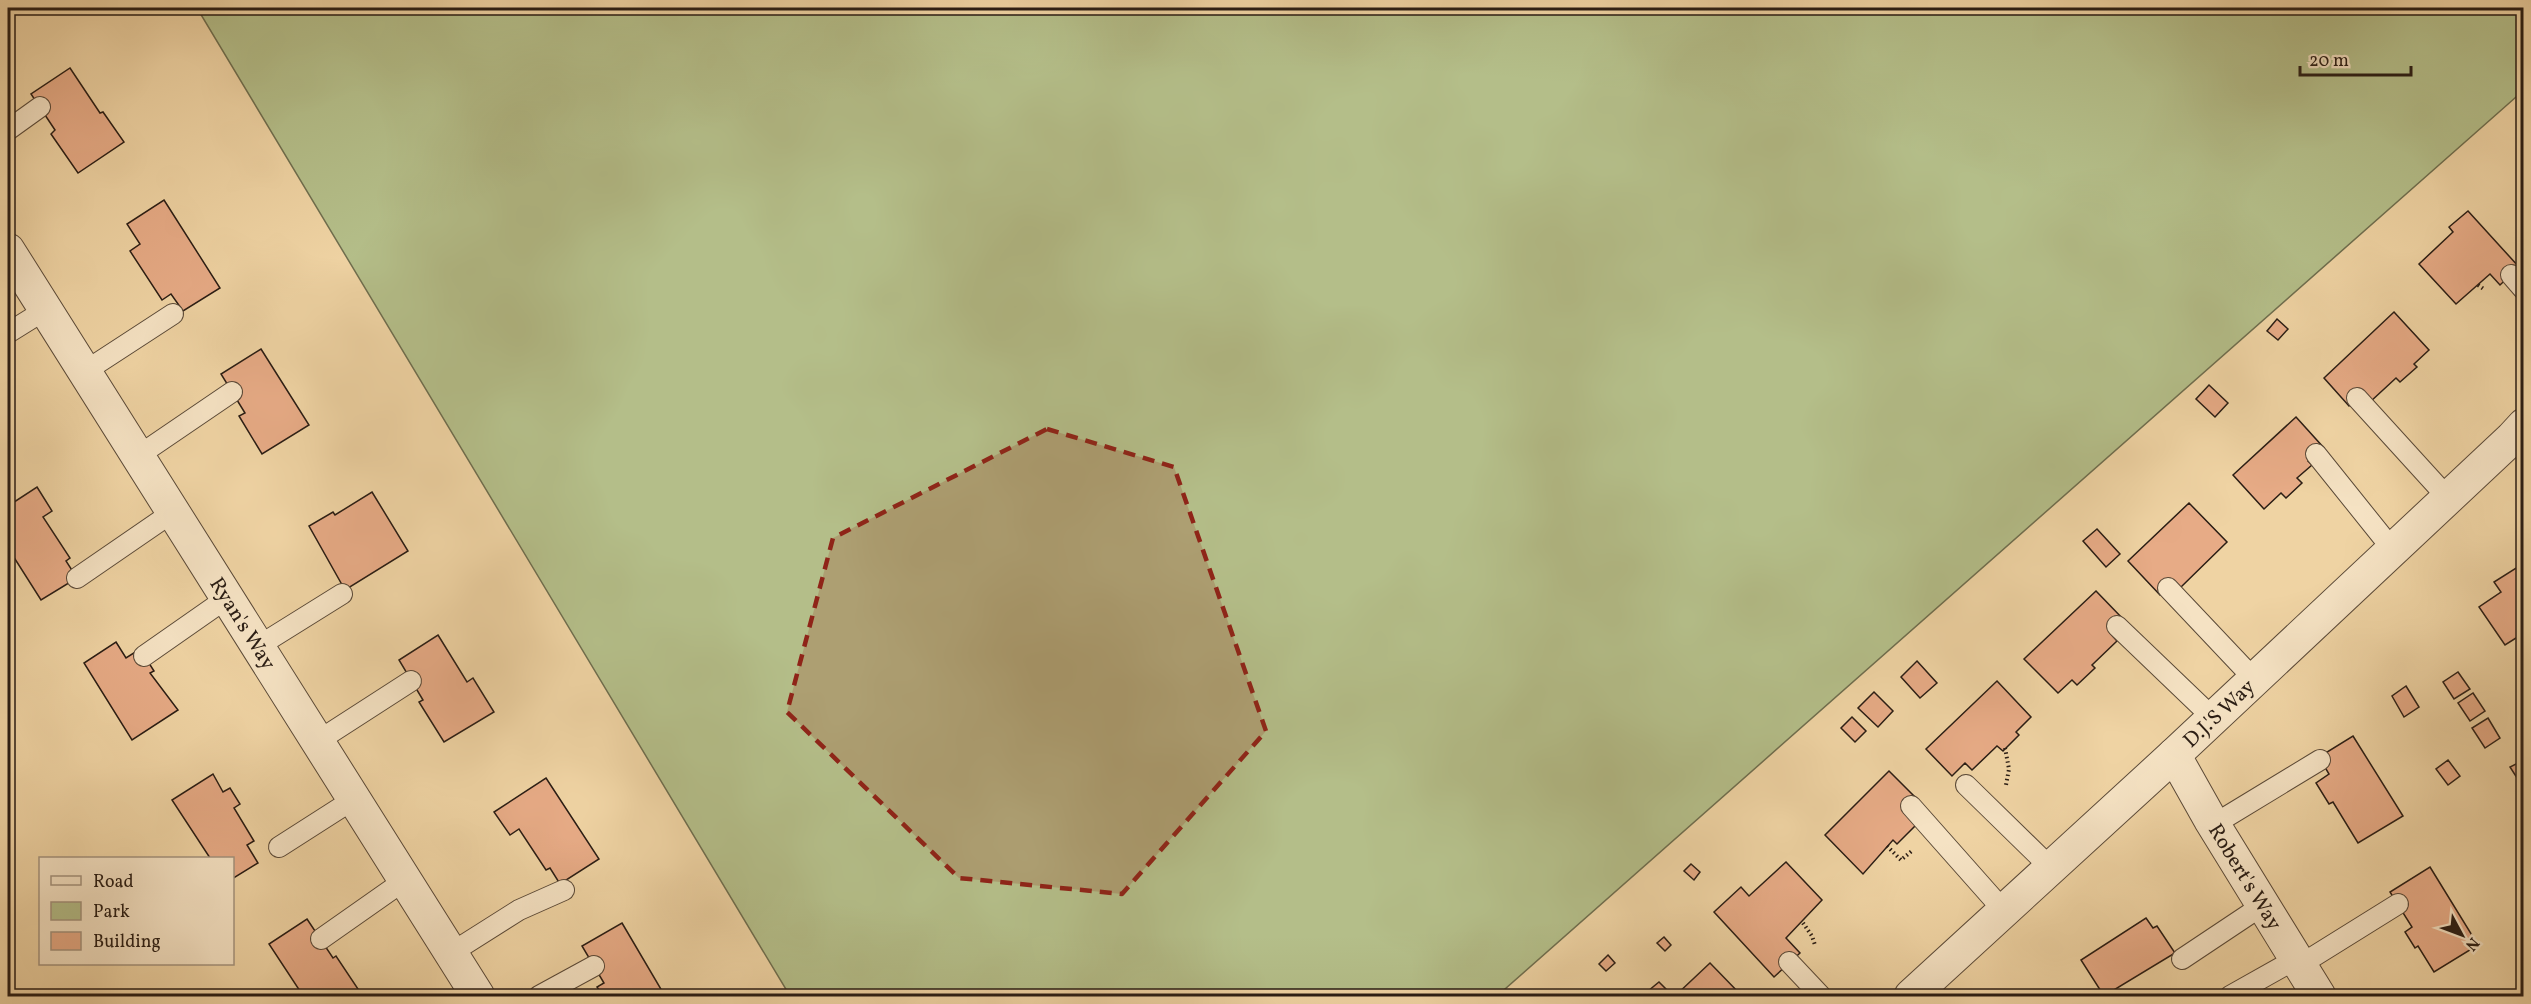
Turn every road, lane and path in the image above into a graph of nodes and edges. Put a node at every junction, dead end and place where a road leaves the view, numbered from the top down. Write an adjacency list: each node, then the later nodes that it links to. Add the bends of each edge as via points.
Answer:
1 (40, 107): 2 (lane)
2 (8, 130)
3 (8, 250): 4 (street, Ryan's Way)
4 (45, 310): 6 (lane); 7 (street, Ryan's Way)
5 (173, 314): 7 (lane)
6 (8, 333)
7 (84, 372): 12 (street, Ryan's Way)
8 (232, 392): 12 (lane)
9 (2357, 398): 13 (lane)
10 (2523, 425): 13 (street, D.J.'S Way)
11 (2316, 454): 15 (lane)
12 (138, 456): 14 (street, Ryan's Way)
13 (2448, 498): 15 (street, D.J.'S Way)
14 (173, 512): 16 (lane); 19 (street, Ryan's Way)
15 (2393, 550): 23 (street, D.J.'S Way)
16 (77, 578)
17 (2168, 588): 23 (lane)
18 (342, 594): 21 (lane)
19 (227, 598): 21 (street, Ryan's Way); 22 (lane)
20 (2117, 626): 25 (lane)
21 (257, 647): 26 (street, Ryan's Way)
22 (144, 656)
23 (2254, 679): 25 (street, D.J.'S Way)
24 (411, 681): 26 (lane)
25 (2213, 718): 27 (street, D.J.'S Way)
26 (318, 741): 30 (street, Ryan's Way)
27 (2174, 755): 32 (street, Robert's Way); 34 (street, D.J.'S Way)
28 (2320, 760): 32 (lane)
29 (1966, 784): 34 (lane)
30 (354, 799): 33 (lane); 35 (street, Ryan's Way)
31 (1911, 806): 39 (lane)
32 (2213, 825): 38 (street, Robert's Way)
33 (279, 847)
34 (2051, 868): 39 (street, D.J.'S Way)
35 (405, 880): 40 (lane); 41 (street, Ryan's Way)
36 (564, 890): 41 (lane, via 519,910)
37 (2398, 904): 44 (lane)
38 (2263, 905): 42 (lane); 44 (street, Robert's Way)
39 (2004, 911): 49 (street, D.J.'S Way)
40 (321, 939)
41 (451, 953): 46 (street, Ryan's Way)
42 (2182, 959)
43 (1789, 962): 48 (lane)
44 (2298, 962): 50 (lane); 51 (street, Robert's Way)
45 (594, 966): 47 (lane)
46 (478, 996)
47 (539, 996)
48 (1821, 996)
49 (1911, 996)
50 (2230, 996)
51 (2319, 996)

